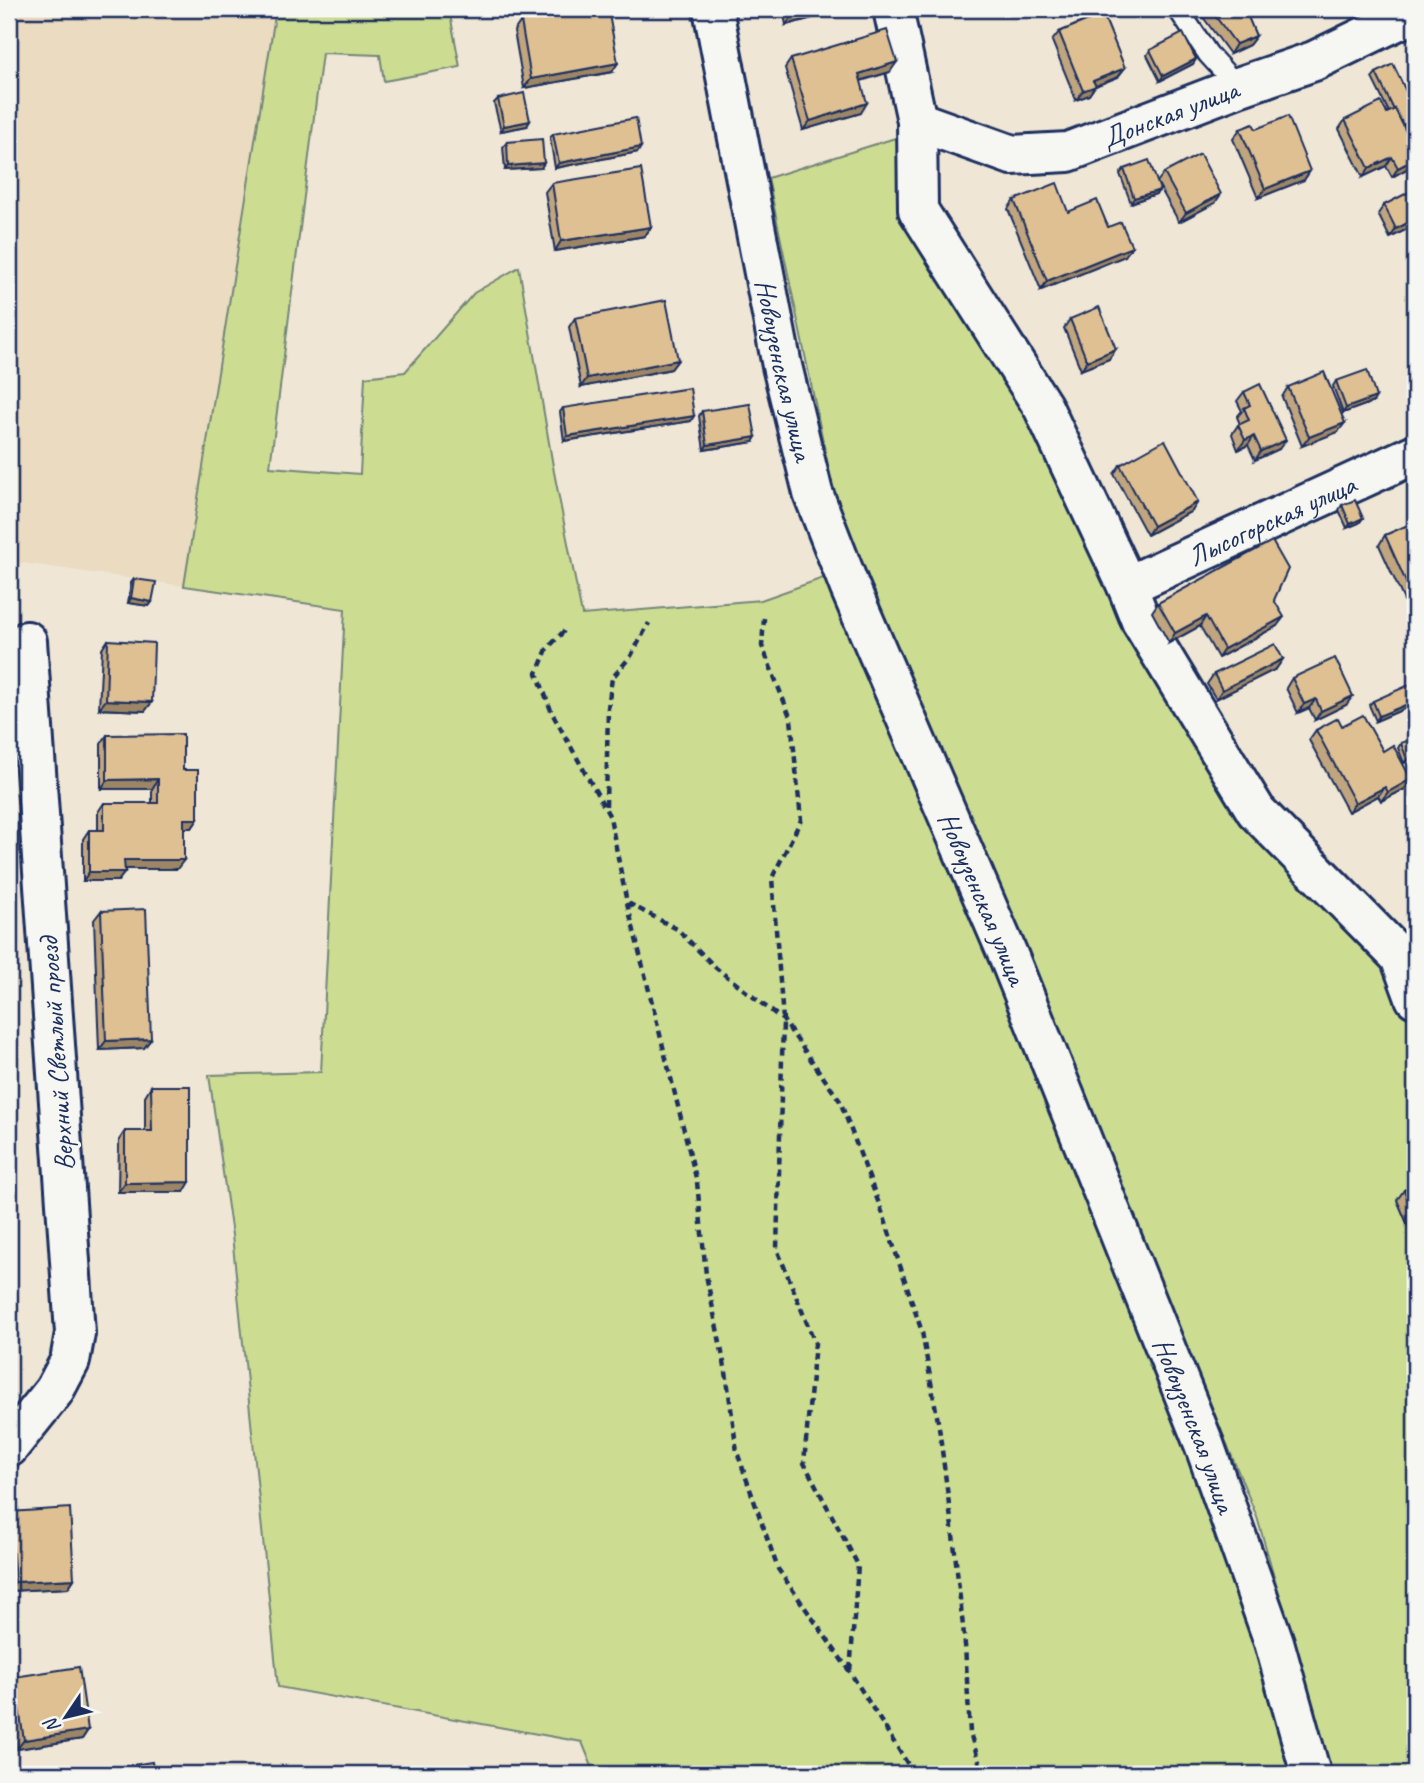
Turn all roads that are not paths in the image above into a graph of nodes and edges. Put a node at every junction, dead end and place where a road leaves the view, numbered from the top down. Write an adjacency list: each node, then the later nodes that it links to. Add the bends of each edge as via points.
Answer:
1 (713, 9): 13 (street, Новоузенская улица, via 782,366 813,494 1008,955 1204,1444 1274,1642)
2 (893, 9): 6 (street)
3 (1178, 9): 5 (lane, via 1208,54)
4 (1415, 12): 5 (street, Донская улица, via 1314,61)
5 (1238, 86): 6 (street, Донская улица, via 1068,152 1012,155)
6 (916, 121): 8 (street, via 918,210 1043,407)
7 (1415, 454): 8 (street, Лысогорская улица)
8 (1127, 586): 10 (street, via 1141,621 1256,811)
9 (27, 641): 12 (street, Верхний Светлый проезд, via 75,1333 70,1361 54,1391)
10 (1408, 954): 11 (street)
11 (1415, 998)
12 (9, 1447)
13 (1311, 1774)

